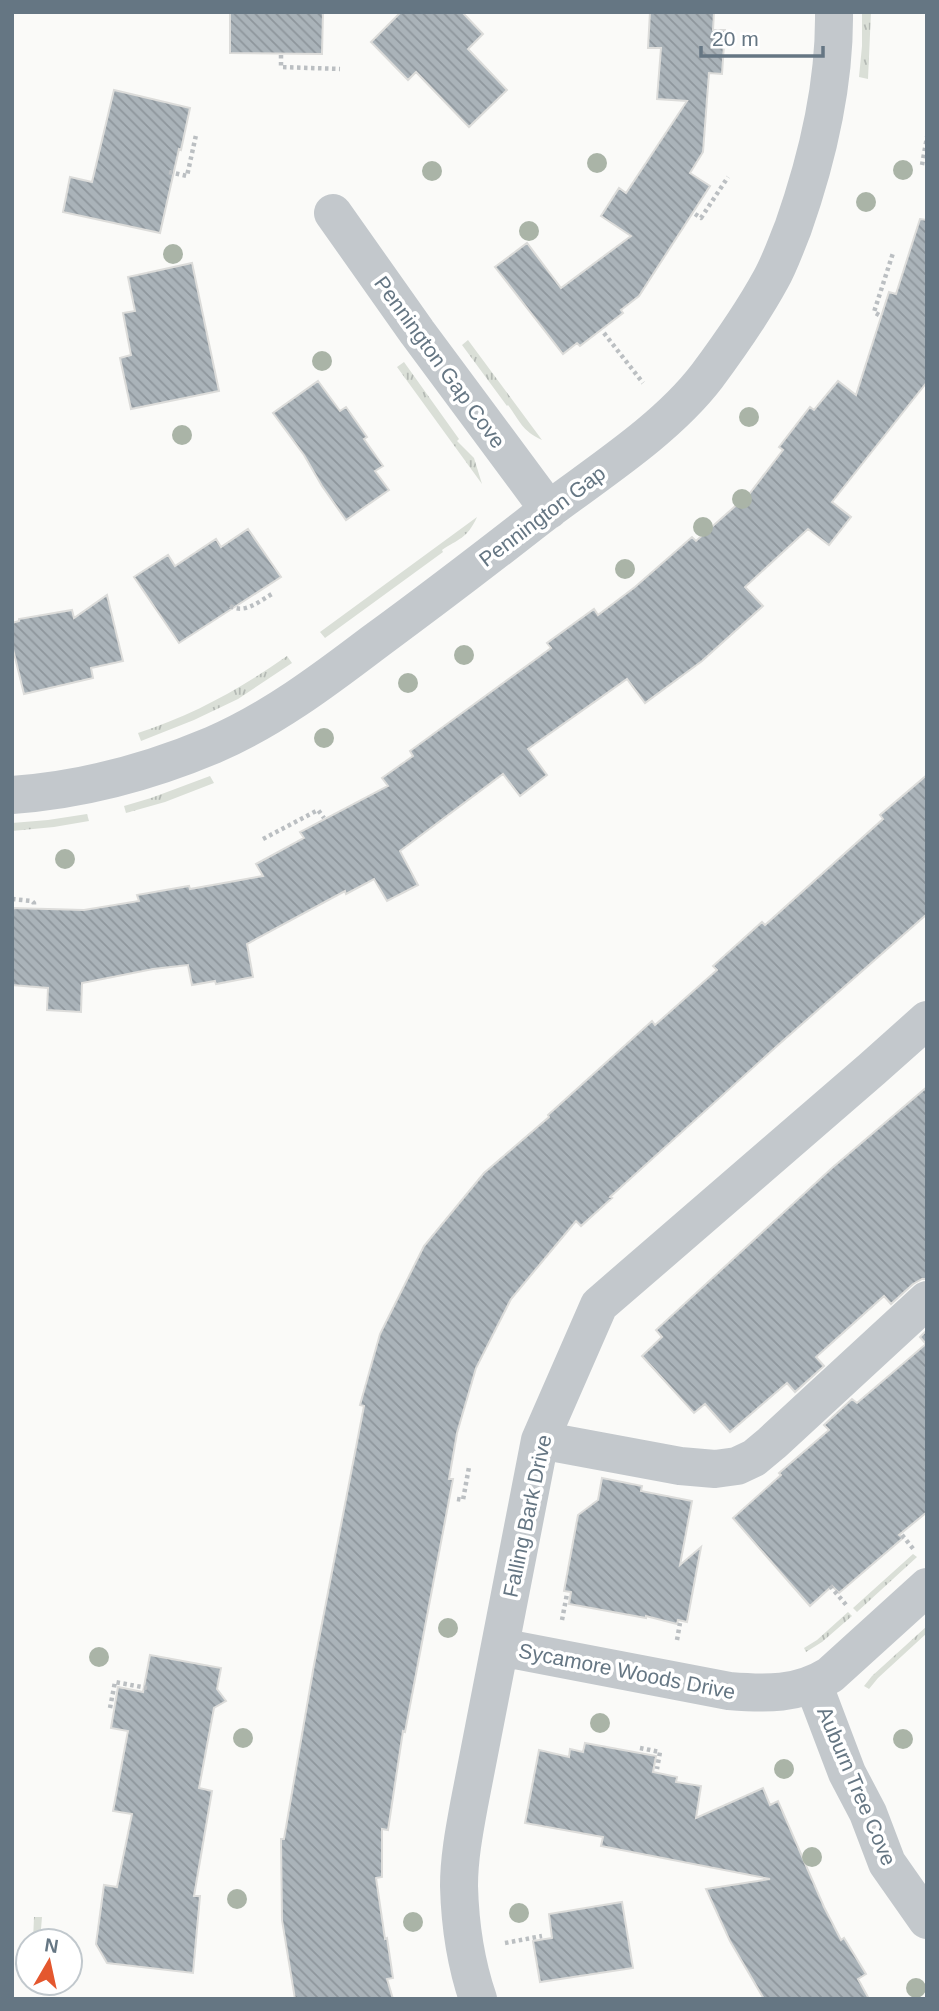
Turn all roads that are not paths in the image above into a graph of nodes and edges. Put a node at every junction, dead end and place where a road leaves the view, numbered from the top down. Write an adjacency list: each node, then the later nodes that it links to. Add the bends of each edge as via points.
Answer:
1 (834, 12): 3 (street, Pennington Gap, via 833,46 814,160 773,277 723,354 682,404)
2 (333, 213): 3 (street, Pennington Gap Cove)
3 (549, 510): 4 (street, Pennington Gap, via 330,676 252,725 215,744 135,773 83,786)
4 (12, 794)
5 (927, 1020): 7 (street, Falling Bark Drive, via 598,1305)
6 (927, 1300): 7 (street, via 772,1444 737,1466 680,1466)
7 (540, 1440): 9 (street, Falling Bark Drive)
8 (923, 1572): 10 (street, Sycamore Woods Drive, via 847,1661)
9 (500, 1647): 10 (street, Sycamore Woods Drive, via 729,1691 784,1692); 12 (street, Falling Bark Drive, via 460,1862 465,1948)
10 (814, 1686): 11 (street, Auburn Tree Cove, via 887,1863)
11 (927, 1920)
12 (478, 1999)

